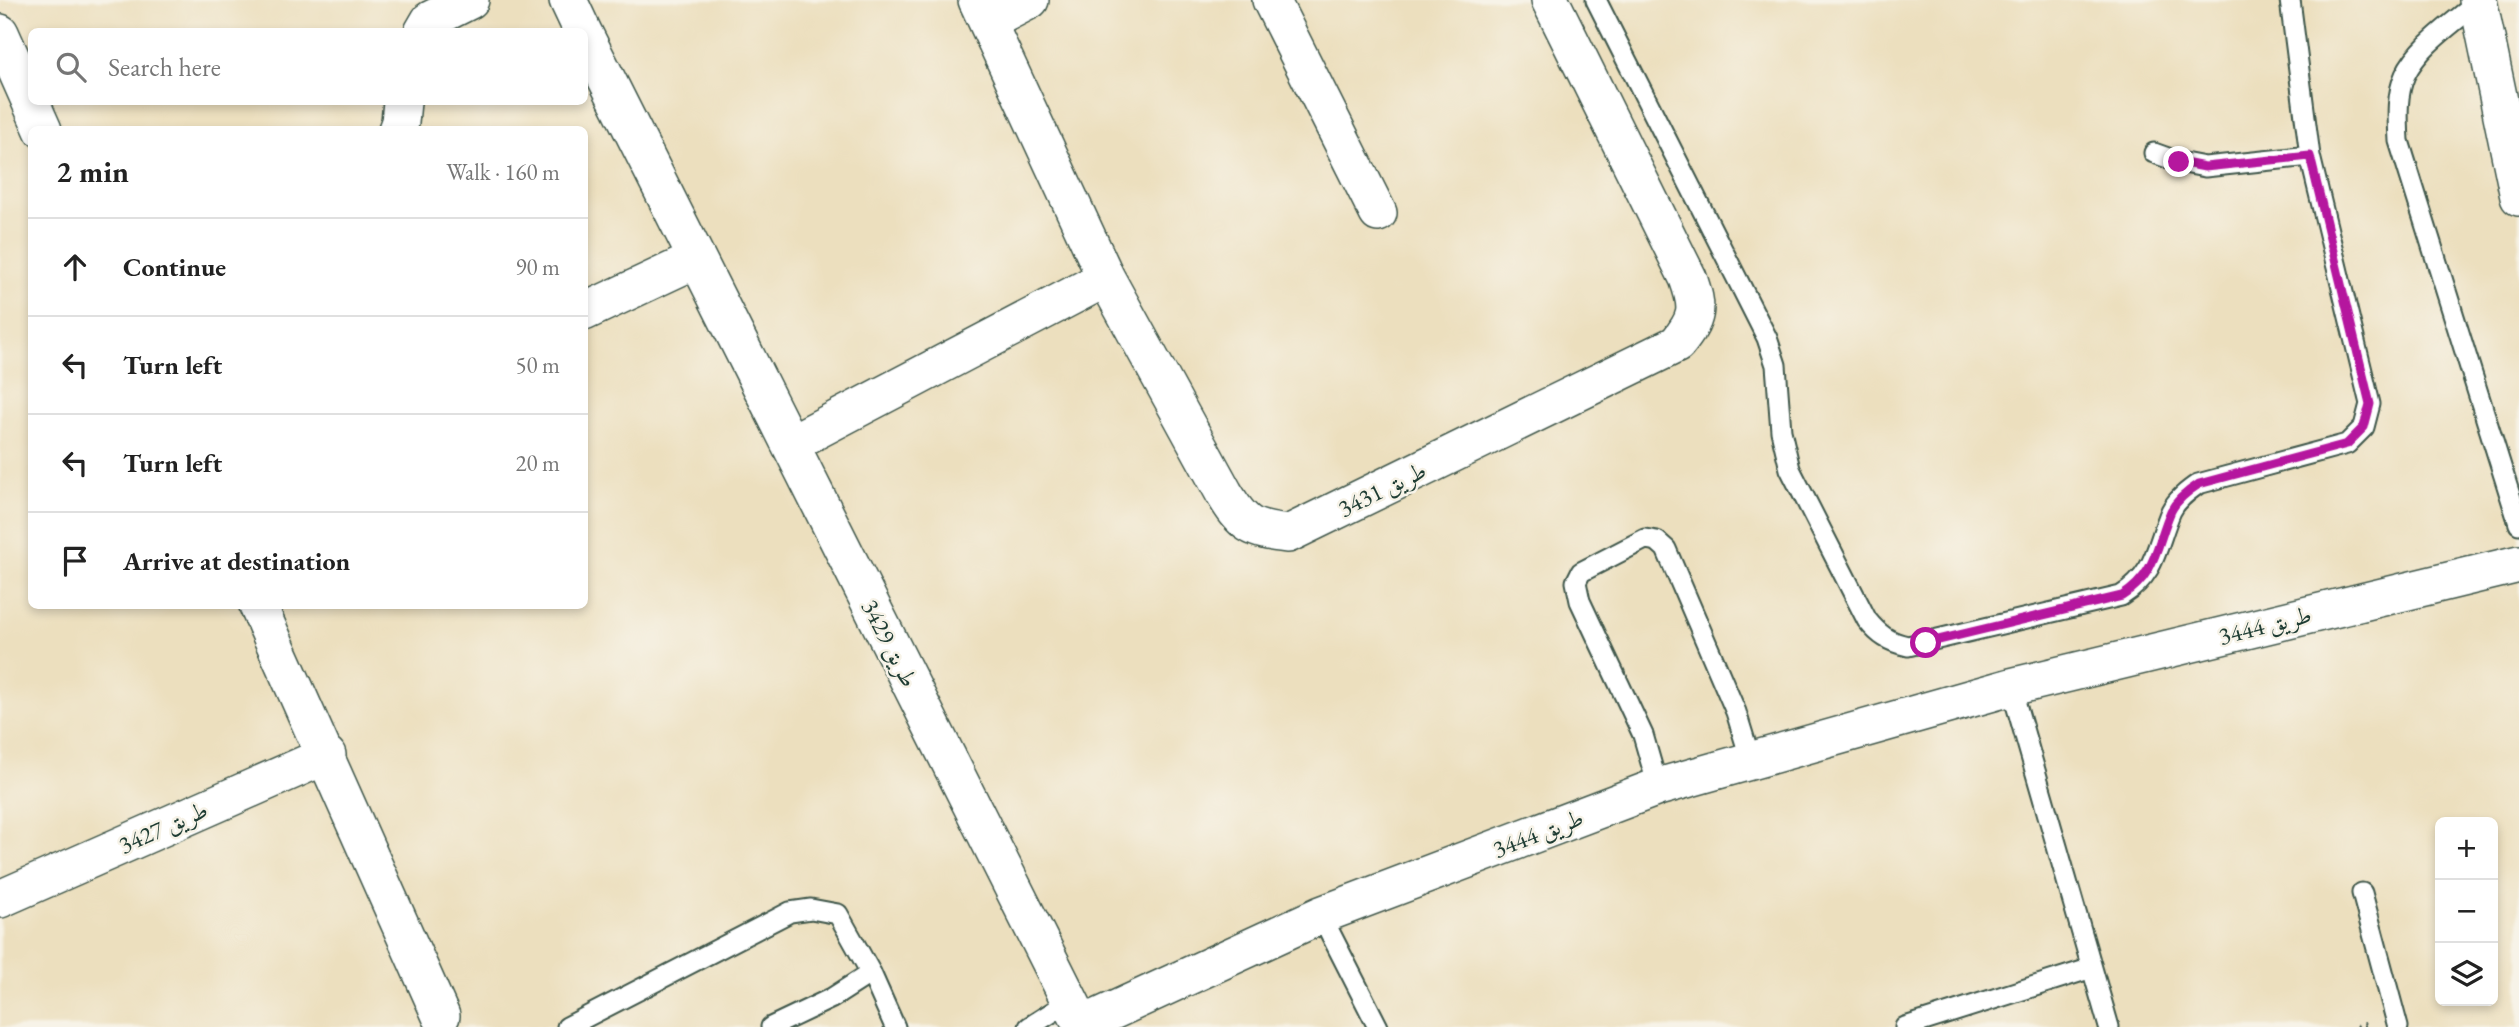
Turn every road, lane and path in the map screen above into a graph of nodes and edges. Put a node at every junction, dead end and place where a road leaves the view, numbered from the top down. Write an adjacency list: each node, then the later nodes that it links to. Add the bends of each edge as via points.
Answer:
1 (470, 0): 10 (street, via 430,20)
2 (568, 0): 11 (street, طريق 3429)
3 (1030, 0): 9 (street, طريق 3431)
4 (1271, 0): 22 (street)
5 (1550, 0): 24 (street, طريق 3431, via 1692,289 1696,301 1692,325 1677,344 1314,523 1288,534 1260,531 1237,516)
6 (1596, 0): 20 (lane, via 1767,338 1776,365 1781,431 1790,469 1867,620 1892,642 1909,646 2122,596 2145,576 2172,510 2183,495 2199,484 2347,444 2364,427 2370,404)
7 (2290, 0): 20 (lane)
8 (2479, 0): 21 (street); 27 (lane, via 2415,58 2404,77 2399,141)
9 (983, 11): 24 (street, طريق 3431)
10 (425, 28)
11 (582, 28)
12 (0, 33): 14 (street)
13 (588, 41): 23 (street, طريق 3429)
14 (28, 96)
15 (32, 105): 17 (street)
16 (402, 105): 18 (street)
17 (41, 126)
18 (398, 126)
19 (2154, 153): 20 (lane, via 2205,167)
20 (2310, 156)
21 (2519, 197)
22 (1378, 213)
23 (697, 258): 25 (street); 26 (street, طريق 3429)
24 (1106, 278): 26 (street)
25 (588, 310)
26 (790, 444): 40 (street, طريق 3429)
27 (2519, 524)
28 (2519, 564): 30 (street, طريق 3444)
29 (259, 609): 31 (street)
30 (2011, 687): 32 (street, طريق 3444); 37 (lane)
31 (327, 755): 35 (street, طريق 3427); 39 (street)
32 (1751, 761): 33 (street, طريق 3444); 33 (lane, via 1736,712 1666,549 1646,539 1581,572 1576,582 1580,601 1643,735)
33 (1658, 787): 36 (street, طريق 3444)
34 (2362, 893): 48 (lane)
35 (0, 899)
36 (1321, 915): 40 (street, طريق 3444); 45 (lane)
37 (2092, 968): 46 (lane); 47 (lane)
38 (871, 973): 41 (lane, via 838,914 811,909 790,912); 42 (lane); 43 (lane)
39 (441, 1016)
40 (1078, 1018): 44 (lane)
41 (567, 1027)
42 (771, 1027)
43 (895, 1027)
44 (1029, 1027)
45 (1378, 1027)
46 (1905, 1027)
47 (2109, 1027)
48 (2398, 1027)

